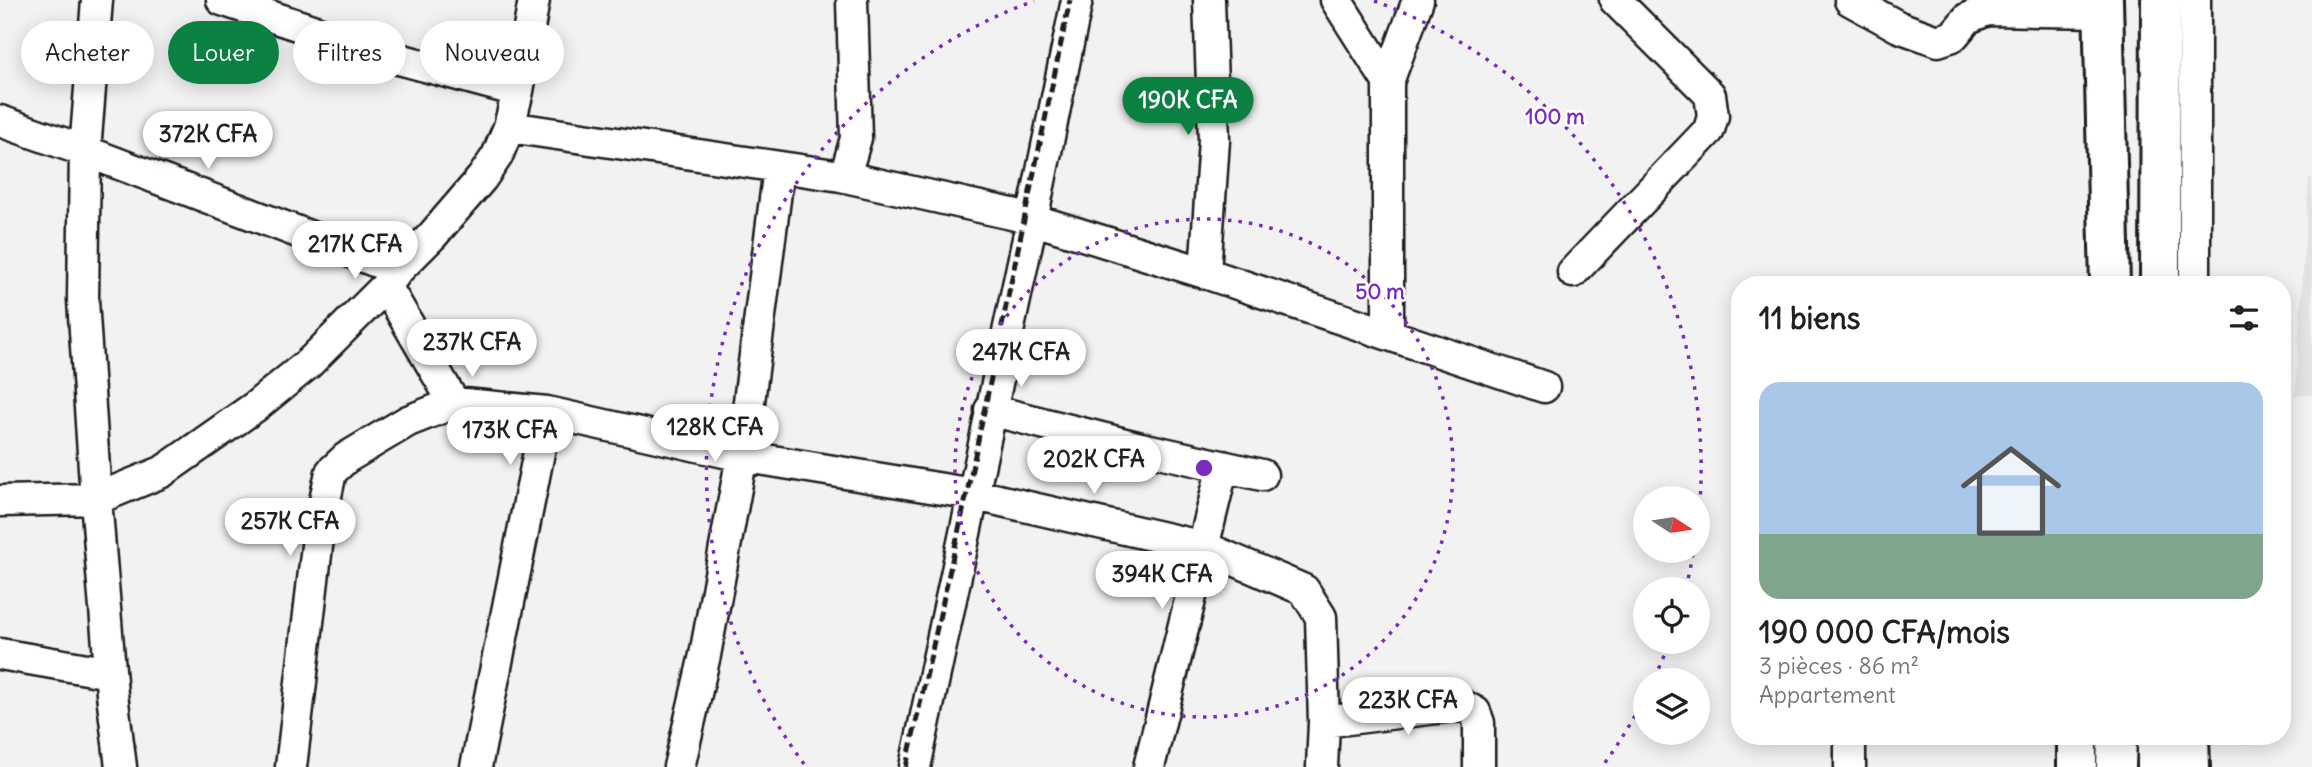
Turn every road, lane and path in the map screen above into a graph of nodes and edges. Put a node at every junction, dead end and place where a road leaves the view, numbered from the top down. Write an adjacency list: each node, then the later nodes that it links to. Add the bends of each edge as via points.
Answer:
1 (97, 0): 18 (street)
2 (222, 0): 15 (street, via 399,59)
3 (534, 0): 15 (street)
4 (852, 0): 20 (street, via 856,138 849,166)
5 (1077, 0): 21 (street)
6 (1209, 0): 23 (street, via 1214,141)
7 (1336, 0): 14 (street)
8 (1419, 0): 14 (street)
9 (1615, 0): 22 (street, via 1710,95 1713,116 1709,130)
10 (1850, 0): 13 (street, via 1899,27 1938,41 1953,37 1968,18 1987,10)
11 (2161, 0): 25 (highway)
12 (2195, 0): 26 (street)
13 (2103, 6): 24 (highway)
14 (1388, 82): 28 (street)
15 (518, 91): 17 (street)
16 (0, 121): 18 (street)
17 (509, 127): 19 (street); 27 (street, via 482,178)
18 (85, 150): 27 (street); 37 (street, via 83,300)
19 (779, 168): 20 (street); 33 (street)
20 (841, 176): 21 (street)
21 (1032, 219): 23 (street); 31 (street)
22 (1573, 272)
23 (1205, 273): 28 (street)
24 (2110, 276)
25 (2160, 276)
26 (2195, 276)
27 (392, 278): 30 (street); 37 (street, via 309,363 256,406 162,472)
28 (1388, 333): 29 (street)
29 (1544, 387)
30 (454, 403): 32 (street); 47 (street, via 408,421 331,472 319,529)
31 (990, 410): 34 (street); 36 (street)
32 (547, 412): 33 (street); 48 (street)
33 (742, 456): 36 (street); 49 (street)
34 (1223, 466): 35 (street); 39 (street)
35 (1262, 475)
36 (973, 494): 39 (street); 50 (street)
37 (96, 499): 38 (street); 41 (street)
38 (0, 501)
39 (1205, 547): 42 (street, via 1304,590 1321,617); 51 (street)
40 (0, 654): 41 (street)
41 (110, 673): 46 (street)
42 (1324, 722): 52 (street); 53 (street, via 1466,707 1475,712 1479,723)
43 (1850, 745): 54 (street)
44 (2077, 745): 55 (highway)
45 (2165, 745): 56 (highway)
46 (121, 767)
47 (290, 767)
48 (476, 767)
49 (680, 767)
50 (915, 767)
51 (1149, 767)
52 (1322, 767)
53 (1479, 767)
54 (1850, 767)
55 (2077, 767)
56 (2190, 767)

